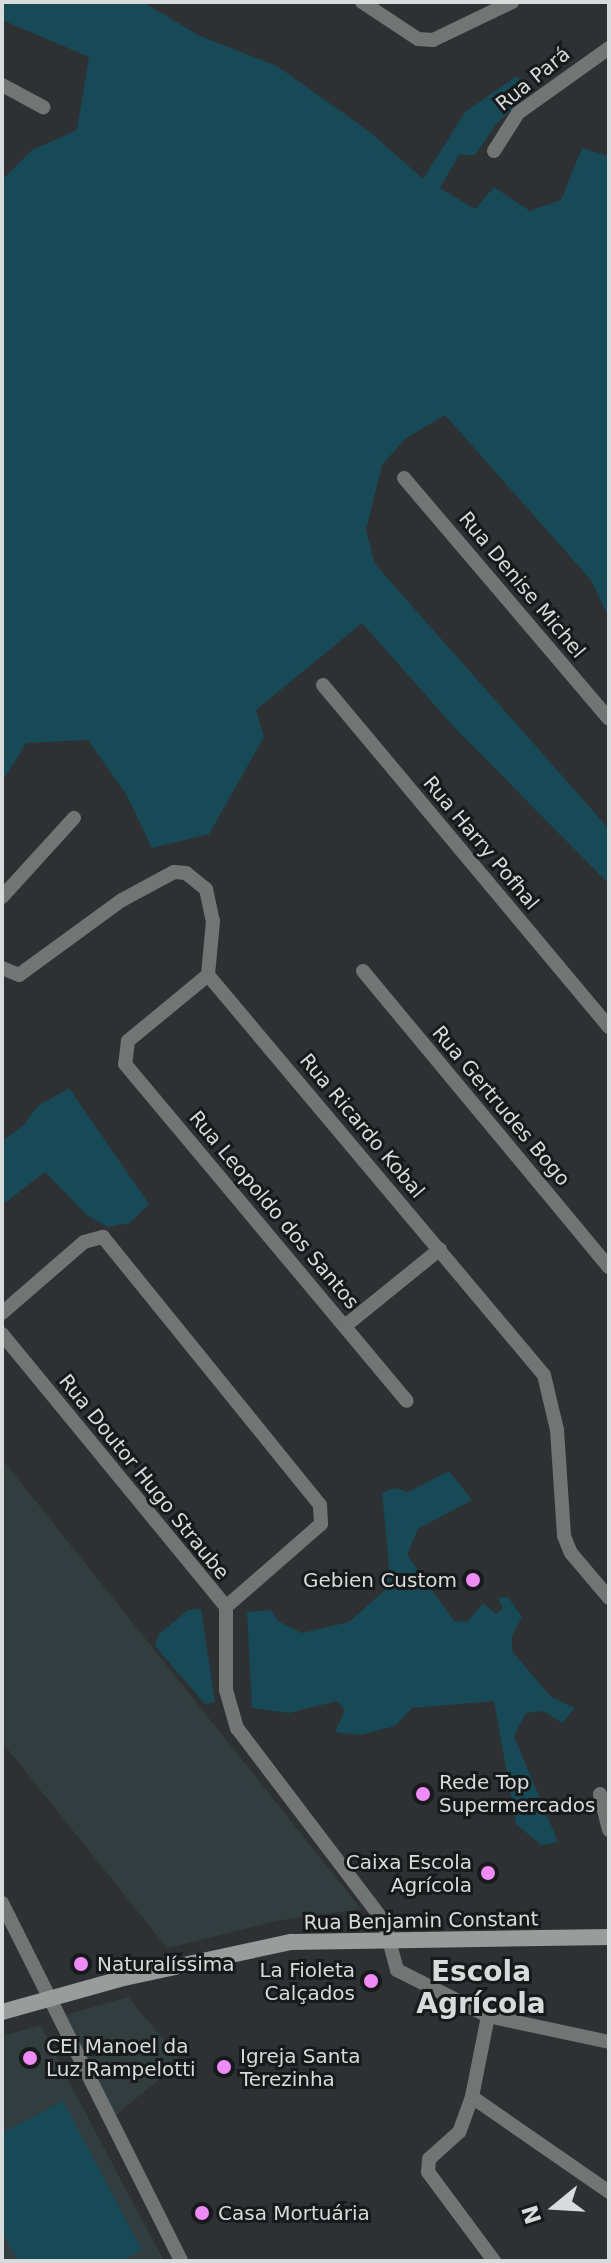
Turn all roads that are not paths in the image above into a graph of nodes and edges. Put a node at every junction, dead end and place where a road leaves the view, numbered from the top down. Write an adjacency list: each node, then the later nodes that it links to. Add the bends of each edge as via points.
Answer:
1 (362, 2): 2 (street, via 418,39 433,40)
2 (512, 2)
3 (609, 48): 6 (street, Rua Pará, via 518,113 505,126)
4 (2, 85): 5 (street)
5 (43, 107)
6 (494, 151)
7 (404, 478): 9 (street, Rua Denise Michel)
8 (323, 685): 15 (street, Rua Harry Pofhal)
9 (609, 719)
10 (74, 818): 11 (street)
11 (2, 897)
12 (2, 968): 14 (street, via 19,975 122,900 174,872 186,873 206,889 213,921)
13 (363, 971): 17 (street, Rua Gertrudes Bogo)
14 (208, 975): 16 (street, Rua Ricardo Kobal); 19 (street, Rua Leopoldo dos Santos, via 128,1041 125,1064)
15 (609, 1027)
16 (440, 1249): 19 (street); 22 (street, Rua Ricardo Kobal, via 544,1375 557,1430 564,1536 571,1553)
17 (609, 1267)
18 (2, 1313): 23 (street, via 84,1242 103,1237 320,1505 321,1524)
19 (345, 1326): 21 (street, Rua Leopoldo dos Santos)
20 (2, 1334): 23 (street, Rua Doutor Hugo Straube)
21 (407, 1401)
22 (609, 1598)
23 (226, 1607): 28 (street, Rua Doutor Hugo Straube, via 226,1690 237,1728 377,1911)
24 (600, 1794): 25 (street)
25 (609, 1830)
26 (2, 1903): 29 (street)
27 (609, 1937): 28 (main road, Rua Benjamin Constant)
28 (390, 1939): 29 (main road, Rua Benjamin Constant, via 254,1949); 31 (street, Rua Doutor Hugo Straube, via 393,1962 406,1977)
29 (47, 1999): 30 (main road, Rua Benjamin Constant); 35 (street)
30 (2, 2012)
31 (488, 2016): 32 (street, Rua Doutor Hugo Straube); 33 (street)
32 (609, 2042)
33 (472, 2097): 34 (street); 36 (street, via 459,2132 429,2159 428,2172)
34 (609, 2192)
35 (181, 2261)
36 (494, 2261)

